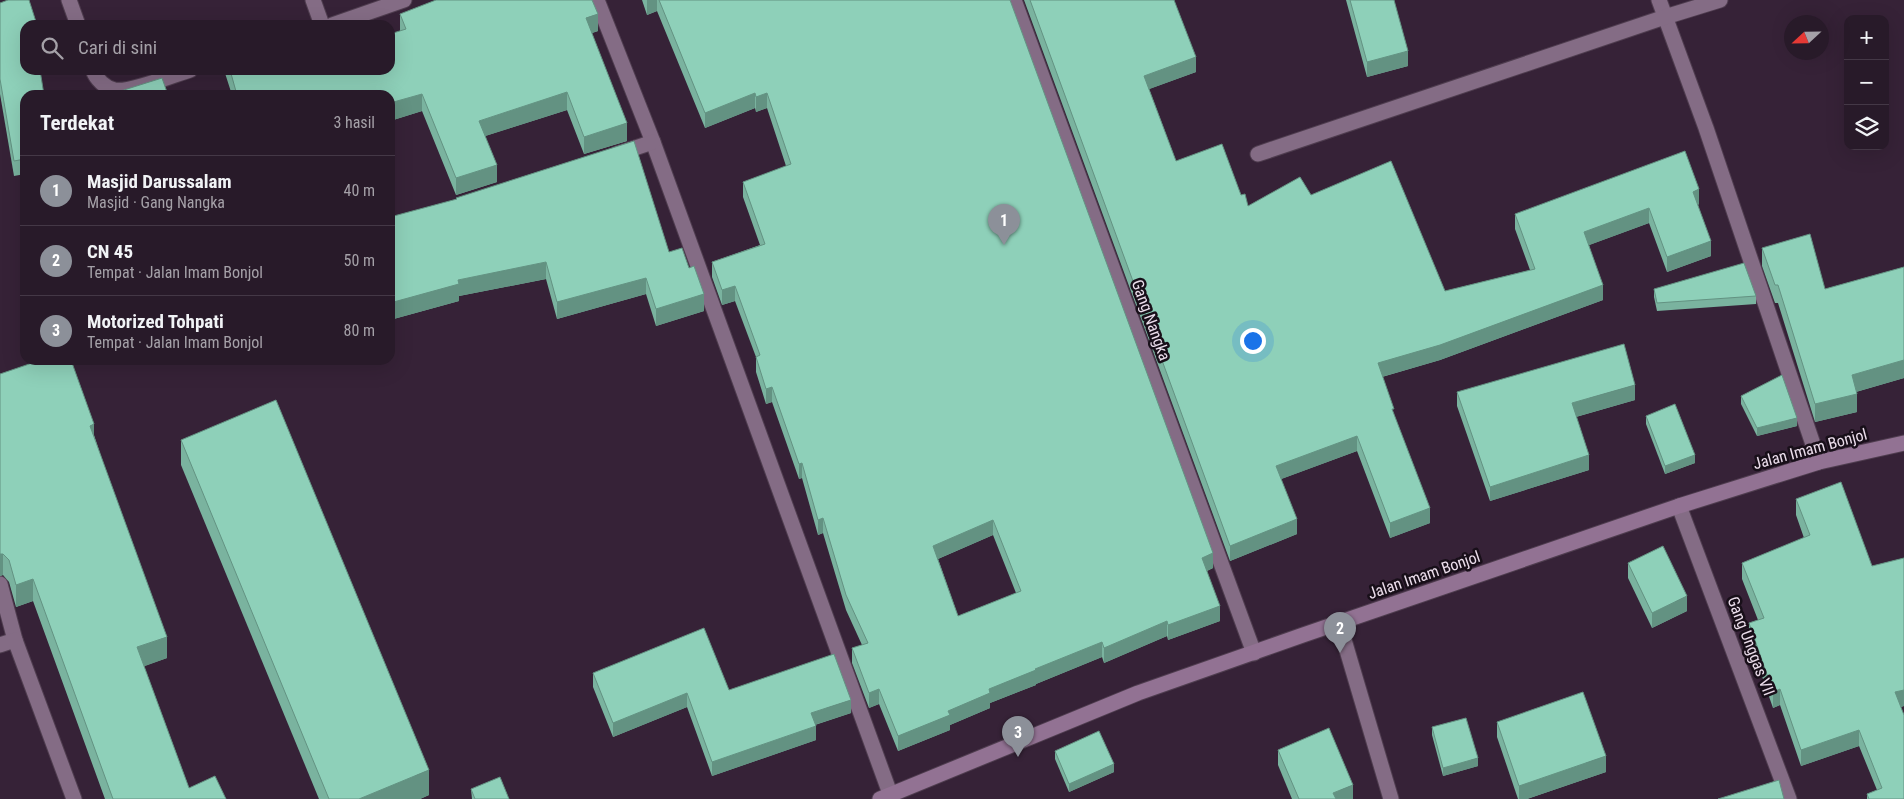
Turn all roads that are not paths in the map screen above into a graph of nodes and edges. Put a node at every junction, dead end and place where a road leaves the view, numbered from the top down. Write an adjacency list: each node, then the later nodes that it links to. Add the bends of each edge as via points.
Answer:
1 (69, 0): 9 (street)
2 (313, 0): 10 (street)
3 (404, 0): 11 (street)
4 (597, 0): 16 (street)
5 (1014, 0): 26 (street, Gang Nangka)
6 (1659, 0): 8 (street)
7 (1720, 0): 8 (street)
8 (1665, 17): 17 (street); 20 (street)
9 (76, 20)
10 (320, 20)
11 (346, 20)
12 (97, 75): 14 (street, via 105,86)
13 (174, 75): 15 (street)
14 (114, 90)
15 (128, 90)
16 (653, 142): 18 (street); 27 (street)
17 (1258, 154)
18 (606, 157)
19 (1904, 442): 20 (main road, Jalan Imam Bonjol)
20 (1819, 462): 21 (main road, Jalan Imam Bonjol)
21 (1680, 506): 23 (main road, Jalan Imam Bonjol); 30 (street, Gang Unggas VII)
22 (0, 584): 24 (street)
23 (1339, 623): 26 (main road, Jalan Imam Bonjol); 29 (street)
24 (15, 640): 25 (street); 28 (street)
25 (0, 645)
26 (1254, 653): 27 (main road, Jalan Imam Bonjol, via 1138,693)
27 (888, 798)
28 (74, 799)
29 (1392, 799)
30 (1789, 799)

